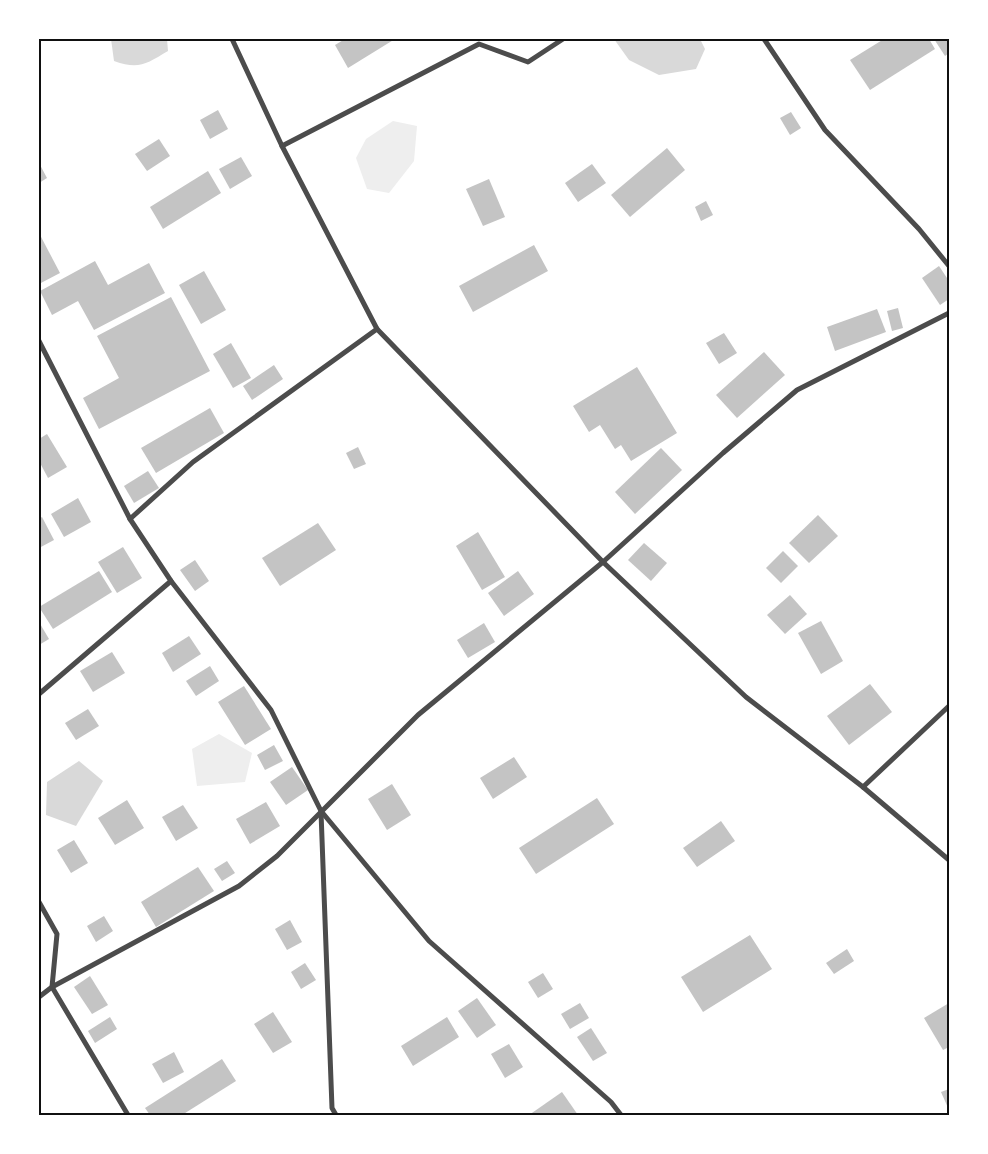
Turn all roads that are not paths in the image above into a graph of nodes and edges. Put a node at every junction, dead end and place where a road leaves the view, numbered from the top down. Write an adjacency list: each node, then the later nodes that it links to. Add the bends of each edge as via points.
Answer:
1 (232, 39): 4 (street)
2 (563, 39): 4 (street, via 528,62 479,44)
3 (764, 39): 5 (street, via 825,130 919,229)
4 (282, 146): 7 (street)
5 (949, 266)
6 (949, 313): 10 (street, via 797,390 722,453)
7 (377, 329): 9 (street, via 194,462); 10 (street)
8 (39, 341): 9 (street)
9 (130, 519): 11 (street)
10 (603, 562): 14 (street, via 746,697); 15 (street, via 418,715)
11 (171, 581): 12 (street); 15 (street, via 271,710)
12 (39, 694)
13 (949, 706): 14 (street)
14 (864, 787): 16 (street)
15 (321, 811): 18 (street, via 277,856 239,886); 21 (street, via 332,1108); 22 (street, via 429,941 611,1102)
16 (949, 860)
17 (39, 902): 18 (street, via 57,934)
18 (52, 987): 19 (street); 20 (street)
19 (39, 997)
20 (128, 1115)
21 (336, 1115)
22 (621, 1115)

